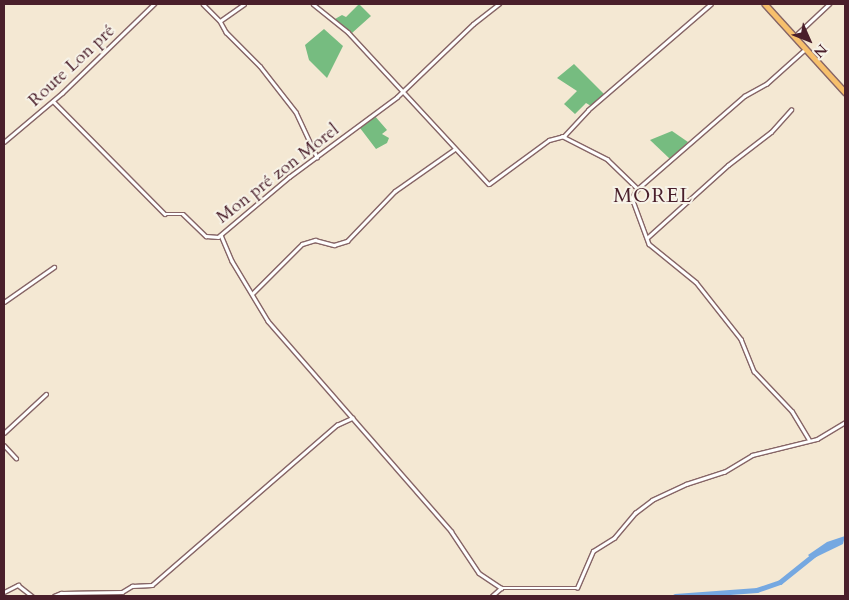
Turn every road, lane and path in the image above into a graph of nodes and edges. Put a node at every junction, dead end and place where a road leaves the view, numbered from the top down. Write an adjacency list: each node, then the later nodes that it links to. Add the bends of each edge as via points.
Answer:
1 (154, 4): 14 (street, Route Lon pré)
2 (202, 4): 9 (street)
3 (244, 4): 9 (street)
4 (313, 4): 12 (street, via 348,32)
5 (499, 4): 12 (street, Mon pré zon Morel, via 472,24)
6 (711, 4): 16 (street)
7 (766, 4): 10 (main road)
8 (829, 4): 10 (street)
9 (220, 21): 19 (street, via 296,112)
10 (795, 36): 11 (main road)
11 (807, 48): 13 (main road); 20 (street, via 767,84 745,96)
12 (404, 90): 18 (street); 19 (street, Mon pré zon Morel)
13 (845, 92)
14 (53, 101): 17 (street, Route Lon pré); 21 (street, Mon pré zon Morel, via 165,214 183,214 206,236)
15 (791, 110): 22 (street, via 771,132 728,165)
16 (561, 136): 18 (street, via 549,140 492,184 484,181); 20 (street, via 607,159)
17 (4, 142)
18 (455, 149): 24 (street, via 395,191 347,241 334,245 315,240 302,244)
19 (317, 156): 21 (street, Mon pré zon Morel)
20 (638, 189): 22 (street, via 632,198)
21 (221, 235): 24 (street, via 232,260)
22 (647, 238): 30 (street, via 661,256 696,282 741,339 754,372 792,411)
23 (54, 267): 25 (street)
24 (253, 292): 27 (street, via 269,322)
25 (4, 302)
26 (46, 394): 29 (street)
27 (352, 418): 33 (street, via 451,531 479,573); 36 (street, via 337,425 152,585 132,586 122,592 61,593)
28 (845, 422): 30 (street, via 818,438)
29 (4, 433)
30 (808, 438): 33 (street, via 752,455 724,472 652,500 635,513 614,538 593,551 577,588)
31 (4, 445): 32 (street)
32 (16, 458)
33 (501, 588): 37 (street)
34 (4, 592): 35 (street, via 18,585)
35 (32, 596)
36 (54, 596)
37 (492, 596)

